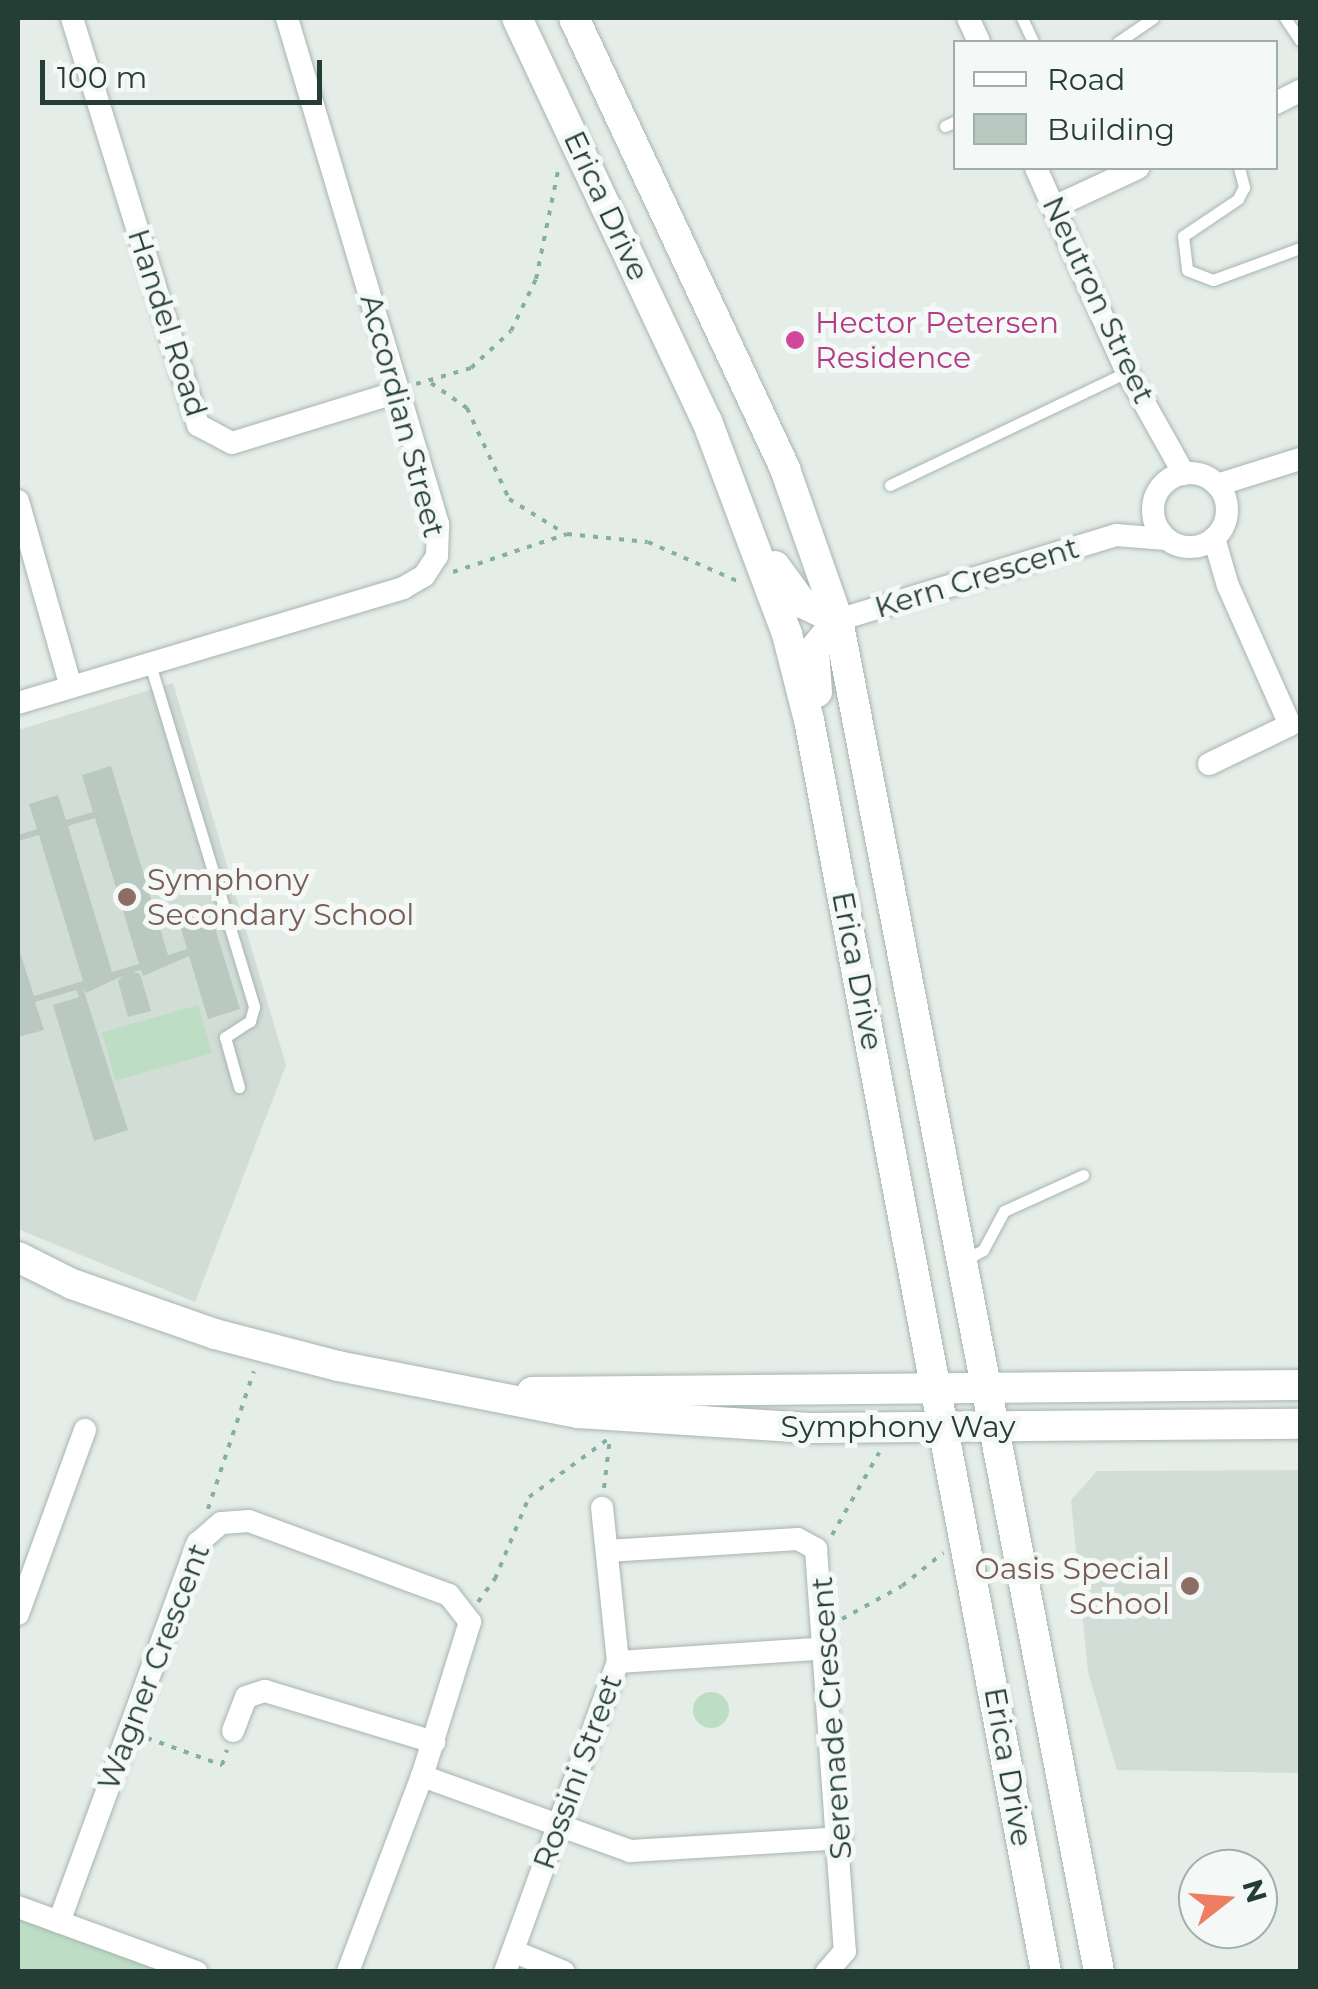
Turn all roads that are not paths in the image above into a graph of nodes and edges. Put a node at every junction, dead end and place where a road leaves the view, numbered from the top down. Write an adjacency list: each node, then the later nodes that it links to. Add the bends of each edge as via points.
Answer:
1 (72, 18): 15 (street, Handel Road, via 198,425 232,442)
2 (287, 18): 15 (street, Accordian Street)
3 (517, 18): 21 (main road, Erica Drive)
4 (574, 18): 26 (main road, Erica Drive, via 785,469)
5 (1153, 18): 7 (lane)
6 (1285, 18): 8 (lane)
7 (1121, 40)
8 (1300, 40)
9 (1037, 170): 12 (street, Neutron Street)
10 (1134, 170): 12 (street)
11 (1240, 170): 13 (lane, via 1244,187 1238,199 1183,236 1187,270 1213,280)
12 (1054, 207): 14 (street, Neutron Street)
13 (1300, 248)
14 (1127, 372): 17 (lane); 18 (street, Neutron Street, via 1160,431)
15 (404, 389): 27 (street, Accordian Street, via 440,536 429,570 403,588)
16 (1300, 459): 19 (street)
17 (890, 485)
18 (1167, 487): 19 (street); 22 (street, Kern Crescent); 24 (street, Neutron Street, via 1155,522)
19 (1222, 496): 23 (street)
20 (18, 504): 28 (street)
21 (746, 514): 26 (main road, via 802,603); 31 (main road, Erica Drive, via 804,703)
22 (1116, 535): 24 (street, Kern Crescent); 26 (street, Kern Crescent)
23 (1214, 538): 24 (street); 25 (street)
24 (1175, 543): 25 (street)
25 (1228, 586): 30 (street, via 1290,725)
26 (838, 620): 31 (main road, via 818,638 814,664 834,784); 35 (main road, Erica Drive)
27 (150, 664): 28 (street, Accordian Street); 32 (lane, via 252,997 250,1021 225,1037)
28 (72, 687): 29 (street, Accordian Street)
29 (18, 704)
30 (1209, 764)
31 (842, 893): 38 (main road, Erica Drive)
32 (239, 1088)
33 (1083, 1175): 35 (lane, via 1004,1212 983,1250)
34 (18, 1257): 39 (main road, Symphony Way, via 72,1284 215,1334 338,1366)
35 (964, 1260): 36 (main road, Erica Drive)
36 (988, 1384): 37 (main road, Symphony Way); 38 (main road, Symphony Way); 42 (main road, Erica Drive)
37 (1300, 1385)
38 (938, 1387): 39 (main road, Symphony Way); 41 (main road, Erica Drive)
39 (500, 1394): 41 (main road, Symphony Way, via 578,1413 688,1425)
40 (1300, 1424): 42 (main road, Symphony Way)
41 (946, 1428): 42 (main road, Symphony Way); 61 (main road, Erica Drive)
42 (996, 1428): 62 (main road, Erica Drive)
43 (85, 1430): 46 (street)
44 (602, 1508): 45 (street, Rossini Street)
45 (607, 1551): 47 (street, Serenade Crescent, via 810,1543 821,1558); 48 (street, Rossini Street)
46 (18, 1614)
47 (825, 1637): 48 (street); 53 (street, Serenade Crescent)
48 (618, 1662): 52 (street, Rossini Street)
49 (233, 1731): 50 (street, via 246,1697 264,1692)
50 (434, 1742): 51 (street); 55 (street, Wagner Crescent, via 470,1636 465,1609 449,1594 249,1521 220,1523 198,1543)
51 (422, 1776): 52 (street); 58 (street)
52 (557, 1827): 53 (street, via 630,1850); 56 (street, Rossini Street)
53 (840, 1838): 60 (street, Serenade Crescent, via 845,1952)
54 (18, 1907): 55 (street)
55 (59, 1922): 57 (street)
56 (509, 1962): 59 (street)
57 (197, 1972)
58 (348, 1972)
59 (564, 1972)
60 (828, 1972)
61 (1046, 1972)
62 (1099, 1972)

